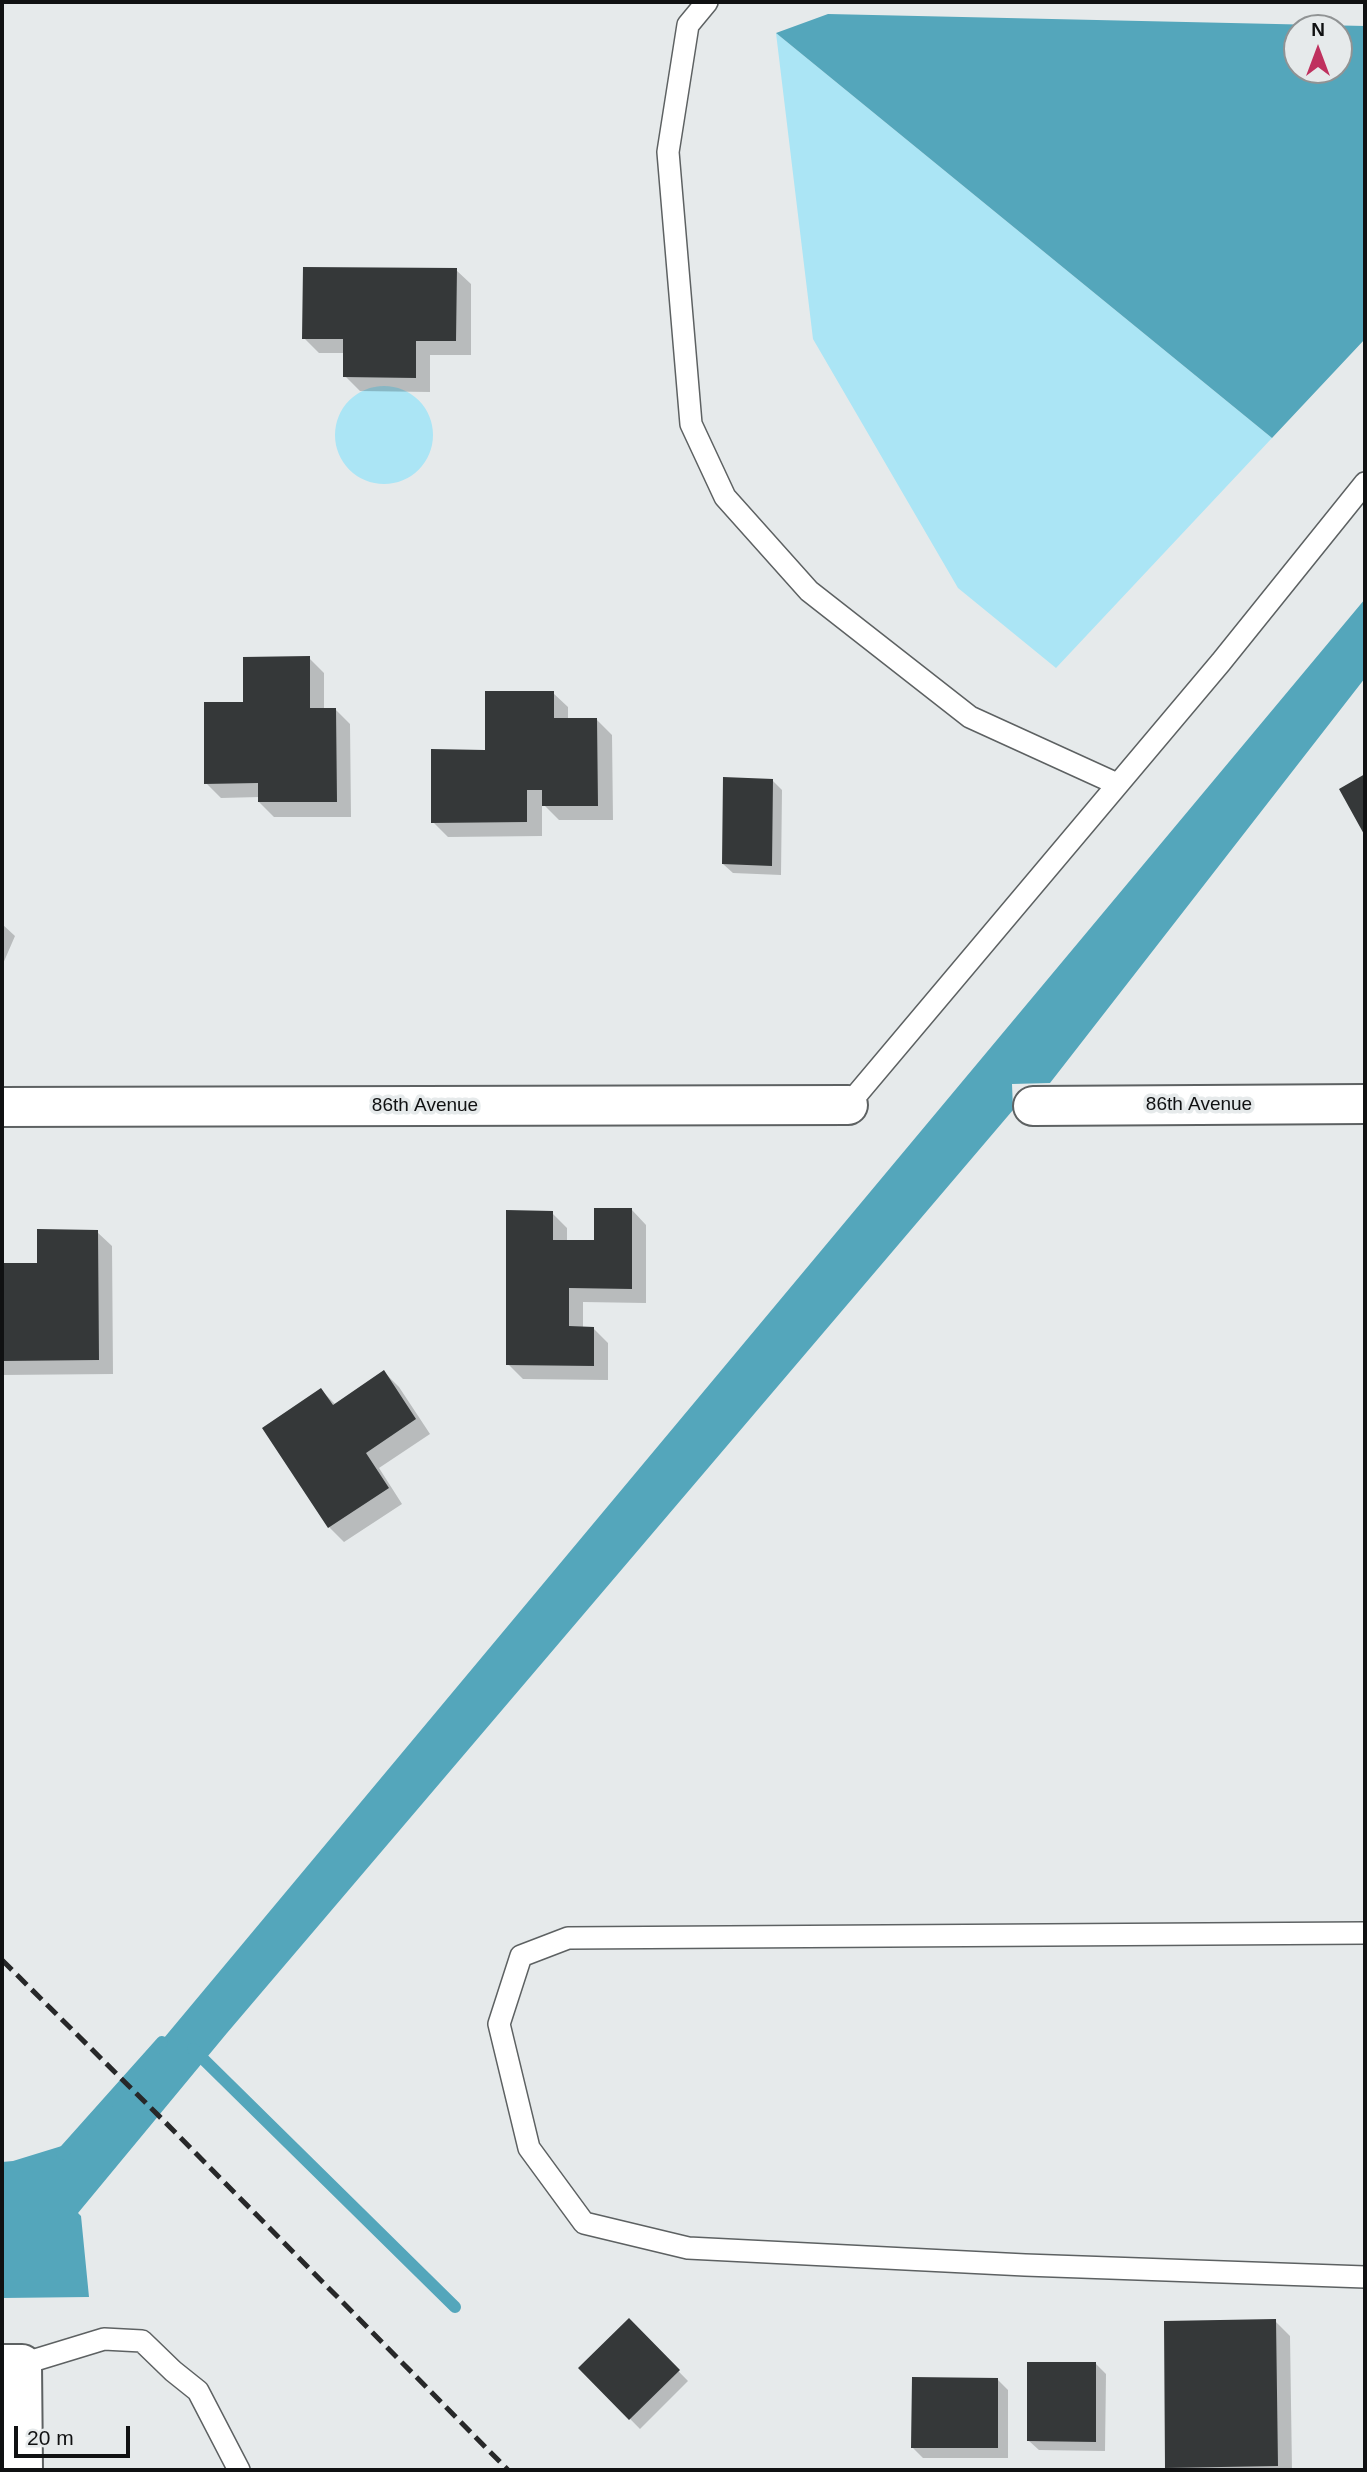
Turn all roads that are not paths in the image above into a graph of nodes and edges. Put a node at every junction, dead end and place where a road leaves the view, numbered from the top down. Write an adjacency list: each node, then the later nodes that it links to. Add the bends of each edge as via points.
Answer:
1 (707, 2): 3 (lane, via 688,25 668,152 691,424 724,497 809,591 970,717)
2 (1365, 483): 3 (lane)
3 (1117, 784): 5 (lane)
4 (1365, 1104): 6 (street, 86th Avenue)
5 (848, 1105): 7 (street, 86th Avenue)
6 (1033, 1106)
7 (2, 1107)
8 (1365, 1934): 9 (lane, via 568,1938 521,1956 499,2024 528,2148 584,2223 688,2248)
9 (1365, 2277)
10 (12, 2364): 11 (street); 12 (lane, via 104,2339 142,2341 198,2391)
11 (23, 2470)
12 (239, 2470)

